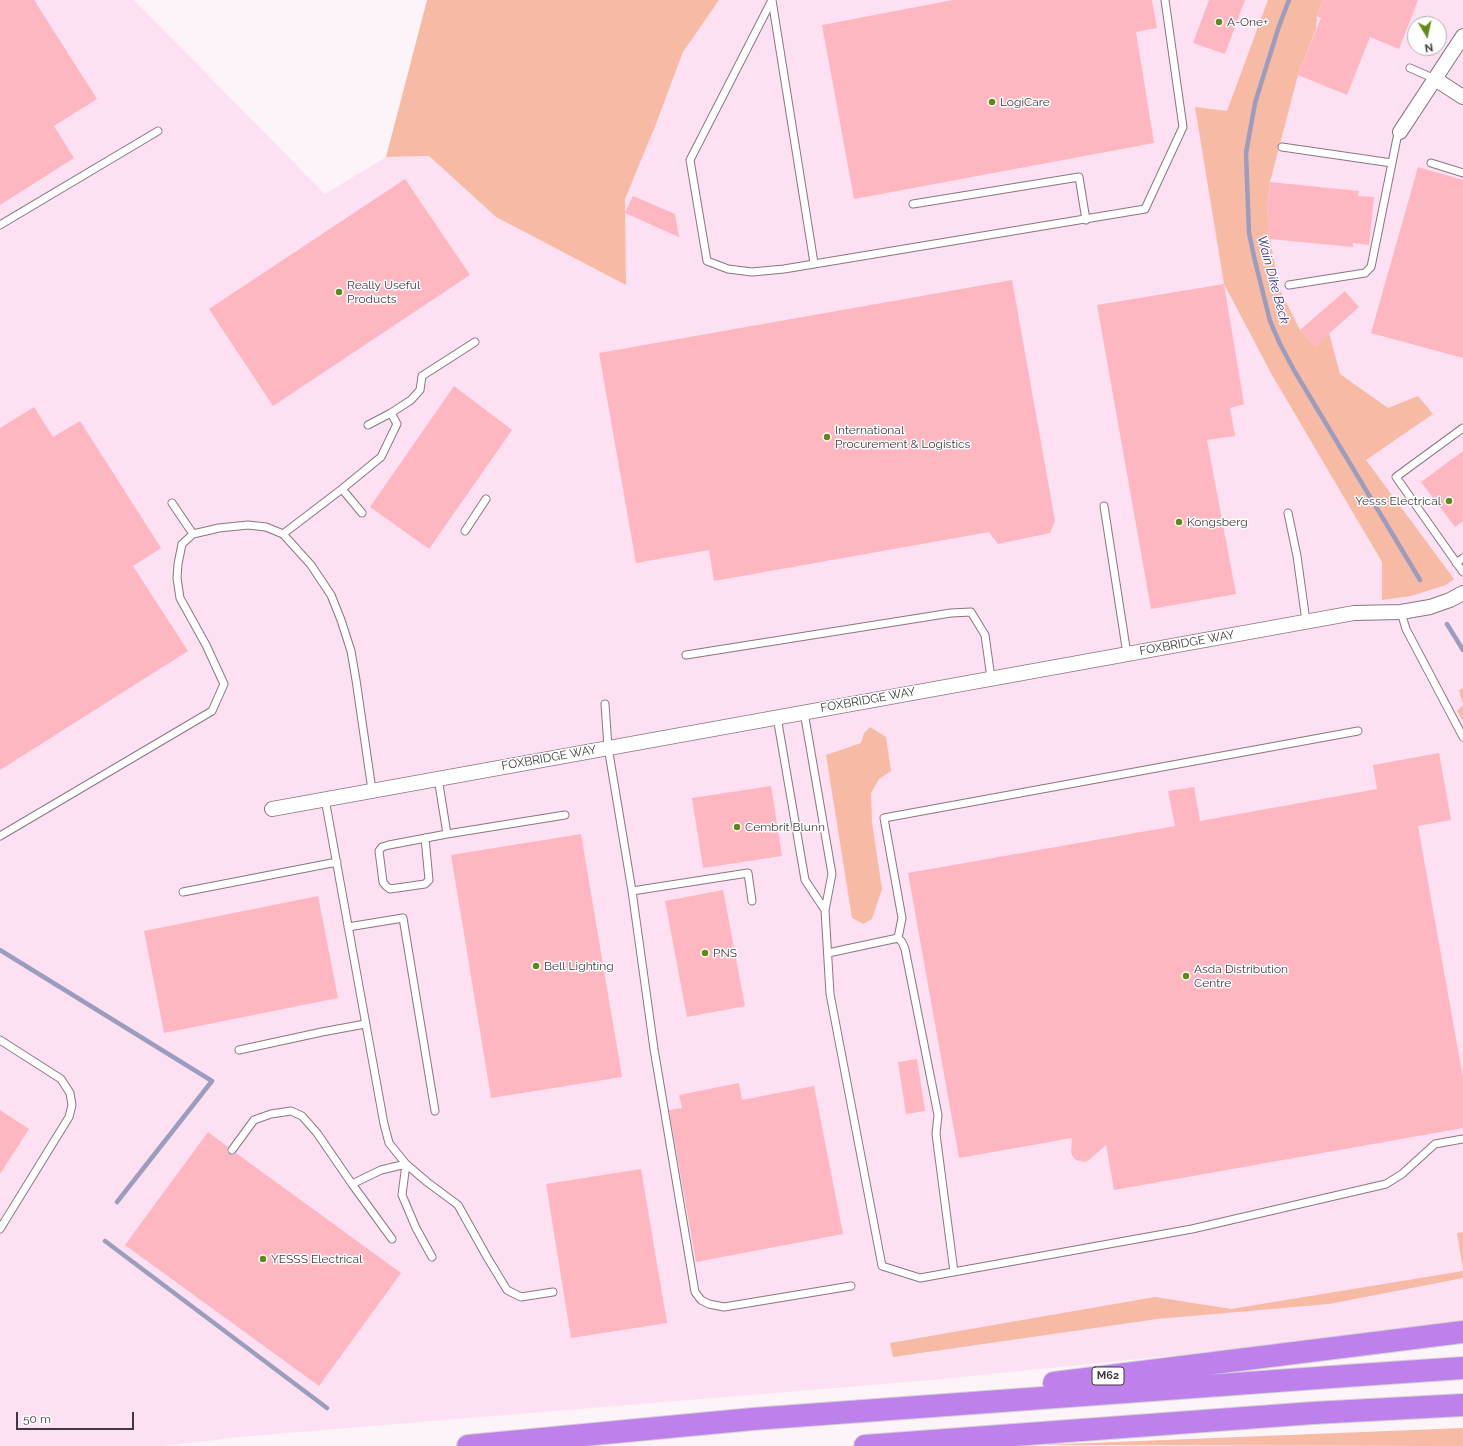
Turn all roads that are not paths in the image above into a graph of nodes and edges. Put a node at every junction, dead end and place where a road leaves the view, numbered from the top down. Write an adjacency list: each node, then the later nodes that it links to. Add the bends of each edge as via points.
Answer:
1 (772, 0): 16 (lane); 16 (lane, via 690,160 707,261 728,269 752,272)
2 (1165, 0): 14 (lane, via 1183,127 1145,209)
3 (1463, 36): 5 (street)
4 (1410, 68): 5 (lane)
5 (1435, 79): 6 (street); 8 (street)
6 (1463, 97)
7 (158, 131): 15 (lane)
8 (1400, 132): 10 (lane)
9 (1282, 147): 10 (lane)
10 (1392, 163): 17 (lane, via 1371,267 1365,273)
11 (1431, 163): 12 (lane)
12 (1463, 173)
13 (913, 204): 14 (lane, via 1079,177)
14 (1086, 220): 16 (lane)
15 (0, 225)
16 (814, 263)
17 (1289, 285)
18 (474, 342): 19 (lane, via 422,376 420,390 411,400)
19 (391, 413): 20 (lane); 22 (lane, via 397,424 381,457)
20 (368, 425)
21 (1463, 428): 32 (lane, via 1396,477)
22 (342, 489): 26 (lane); 30 (lane)
23 (486, 499): 28 (lane)
24 (172, 502): 29 (lane)
25 (1104, 506): 37 (lane)
26 (362, 513)
27 (1288, 513): 36 (lane)
28 (465, 531)
29 (193, 534): 30 (lane, via 248,525 266,527); 52 (lane, via 182,544 177,578 180,598 224,684 212,711)
30 (283, 534): 47 (lane, via 311,565 331,595 341,620 356,680)
31 (1463, 558): 32 (lane)
32 (1456, 562): 33 (lane)
33 (1463, 572)
34 (1463, 593): 35 (street, FOXBRIDGE WAY, via 1430,607)
35 (1400, 612): 36 (street, FOXBRIDGE WAY, via 1354,613); 44 (lane, via 1406,629)
36 (1306, 621): 37 (street, FOXBRIDGE WAY)
37 (1127, 654): 39 (street, FOXBRIDGE WAY)
38 (686, 655): 39 (lane, via 970,612 985,635)
39 (991, 678): 41 (street, FOXBRIDGE WAY)
40 (605, 704): 45 (lane)
41 (804, 712): 42 (street, FOXBRIDGE WAY); 58 (lane, via 832,874)
42 (777, 717): 45 (street, FOXBRIDGE WAY); 58 (lane, via 805,880)
43 (1358, 731): 60 (lane, via 884,818 902,918)
44 (1463, 736)
45 (608, 747): 46 (street, FOXBRIDGE WAY); 55 (lane)
46 (438, 778): 47 (street, FOXBRIDGE WAY); 51 (lane)
47 (372, 790): 48 (street, FOXBRIDGE WAY)
48 (325, 799): 49 (street, FOXBRIDGE WAY); 54 (lane)
49 (272, 809)
50 (565, 815): 51 (lane)
51 (447, 834): 53 (lane)
52 (0, 836)
53 (425, 838): 53 (lane, via 382,847 379,851 383,882 390,889 425,884 429,880)
54 (336, 862): 56 (lane); 59 (lane)
55 (632, 891): 57 (lane, via 748,873); 74 (lane, via 655,1056 695,1292 702,1300 724,1308)
56 (182, 892)
57 (752, 901)
58 (825, 910): 61 (lane)
59 (348, 927): 62 (lane); 65 (lane, via 403,918)
60 (898, 938): 61 (lane); 73 (lane, via 905,949 938,1115 936,1134)
61 (828, 953): 73 (lane, via 830,994 882,1266 920,1278)
62 (365, 1024): 64 (lane); 68 (lane, via 387,1137)
63 (0, 1040): 70 (lane, via 61,1079 70,1093 72,1105 69,1117)
64 (239, 1050)
65 (435, 1111)
66 (1463, 1139): 73 (lane, via 1435,1144 1402,1174 1386,1184 1192,1229)
67 (232, 1150): 69 (lane, via 254,1120 291,1111 302,1116 317,1133)
68 (406, 1164): 69 (lane, via 381,1170); 72 (lane, via 402,1195 416,1228); 75 (lane, via 458,1205 507,1290 521,1297)
69 (352, 1184): 71 (lane)
70 (0, 1229)
71 (392, 1239)
72 (432, 1256)
73 (954, 1272)
74 (851, 1286)
75 (553, 1292)
76 (1463, 1332): 79 (highway, M62)
77 (1463, 1368): 79 (highway, M62)
78 (1463, 1405): 81 (highway)
79 (753, 1420): 80 (highway, M62)
80 (468, 1446)
81 (865, 1446)

